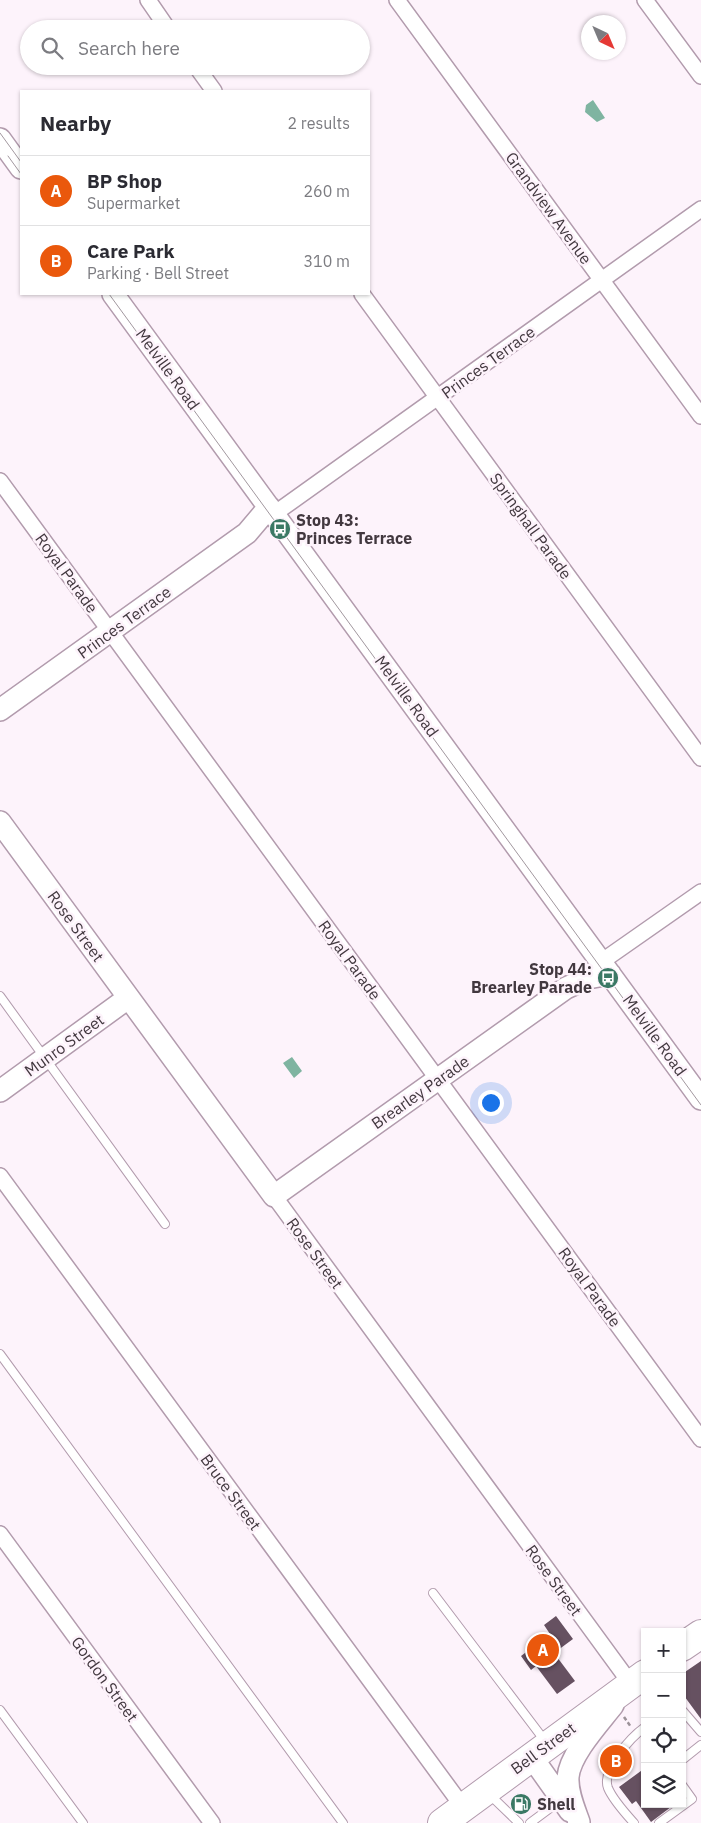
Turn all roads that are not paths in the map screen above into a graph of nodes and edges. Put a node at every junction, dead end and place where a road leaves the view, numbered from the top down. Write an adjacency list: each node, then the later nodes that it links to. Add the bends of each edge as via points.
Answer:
1 (148, 0): 4 (street)
2 (397, 0): 11 (street, Grandview Avenue)
3 (645, 0): 6 (street)
4 (162, 20)
5 (202, 75): 7 (street)
6 (701, 76)
7 (213, 90)
8 (0, 139): 9 (street)
9 (20, 167)
10 (701, 209): 11 (street, Princes Terrace)
11 (602, 280): 14 (street, Princes Terrace); 15 (street, Grandview Avenue)
12 (114, 295): 17 (street, Melville Road)
13 (363, 295): 14 (street, Springhall Parade)
14 (438, 398): 17 (street, Princes Terrace); 20 (street, Springhall Parade)
15 (701, 416)
16 (0, 481): 18 (street, Royal Parade)
17 (274, 514): 18 (street, Princes Terrace); 23 (street, Melville Road)
18 (110, 631): 19 (street, Princes Terrace); 27 (street, Royal Parade)
19 (0, 710)
20 (701, 758)
21 (0, 822): 25 (street, Rose Street)
22 (701, 892): 23 (street, Brearley Parade)
23 (601, 963): 27 (street, Brearley Parade, via 588,978 566,988); 29 (street, Melville Road)
24 (0, 996): 26 (lane)
25 (128, 998): 26 (street, Munro Street); 31 (street, Rose Street)
26 (45, 1058): 28 (street, Munro Street); 32 (lane)
27 (438, 1080): 31 (street, Brearley Parade); 34 (street, Royal Parade)
28 (0, 1091)
29 (701, 1099)
30 (0, 1176): 52 (street, Bruce Street)
31 (274, 1196): 39 (street, Rose Street)
32 (165, 1224)
33 (0, 1354): 56 (lane)
34 (701, 1439)
35 (0, 1534): 55 (street, Gordon Street)
36 (434, 1593): 45 (lane)
37 (701, 1634): 38 (highway)
38 (686, 1644)
39 (638, 1679): 45 (highway, Bell Street); 53 (street, via 588,1738 572,1763 568,1776 569,1792)
40 (0, 1710): 54 (lane)
41 (686, 1715): 43 (lane)
42 (641, 1730): 59 (lane, via 631,1738 608,1773 608,1789)
43 (701, 1732)
44 (701, 1745): 46 (lane)
45 (539, 1750): 47 (highway, Bell Street); 49 (street)
46 (686, 1757)
47 (485, 1790): 52 (highway, Bell Street); 57 (lane)
48 (686, 1791): 50 (lane, via 692,1799)
49 (562, 1800): 53 (street); 58 (lane)
50 (686, 1803)
51 (680, 1808): 60 (lane)
52 (452, 1815)
53 (579, 1822)
54 (83, 1823)
55 (212, 1823)
56 (342, 1823)
57 (519, 1823)
58 (530, 1823)
59 (634, 1823)
60 (659, 1823)

